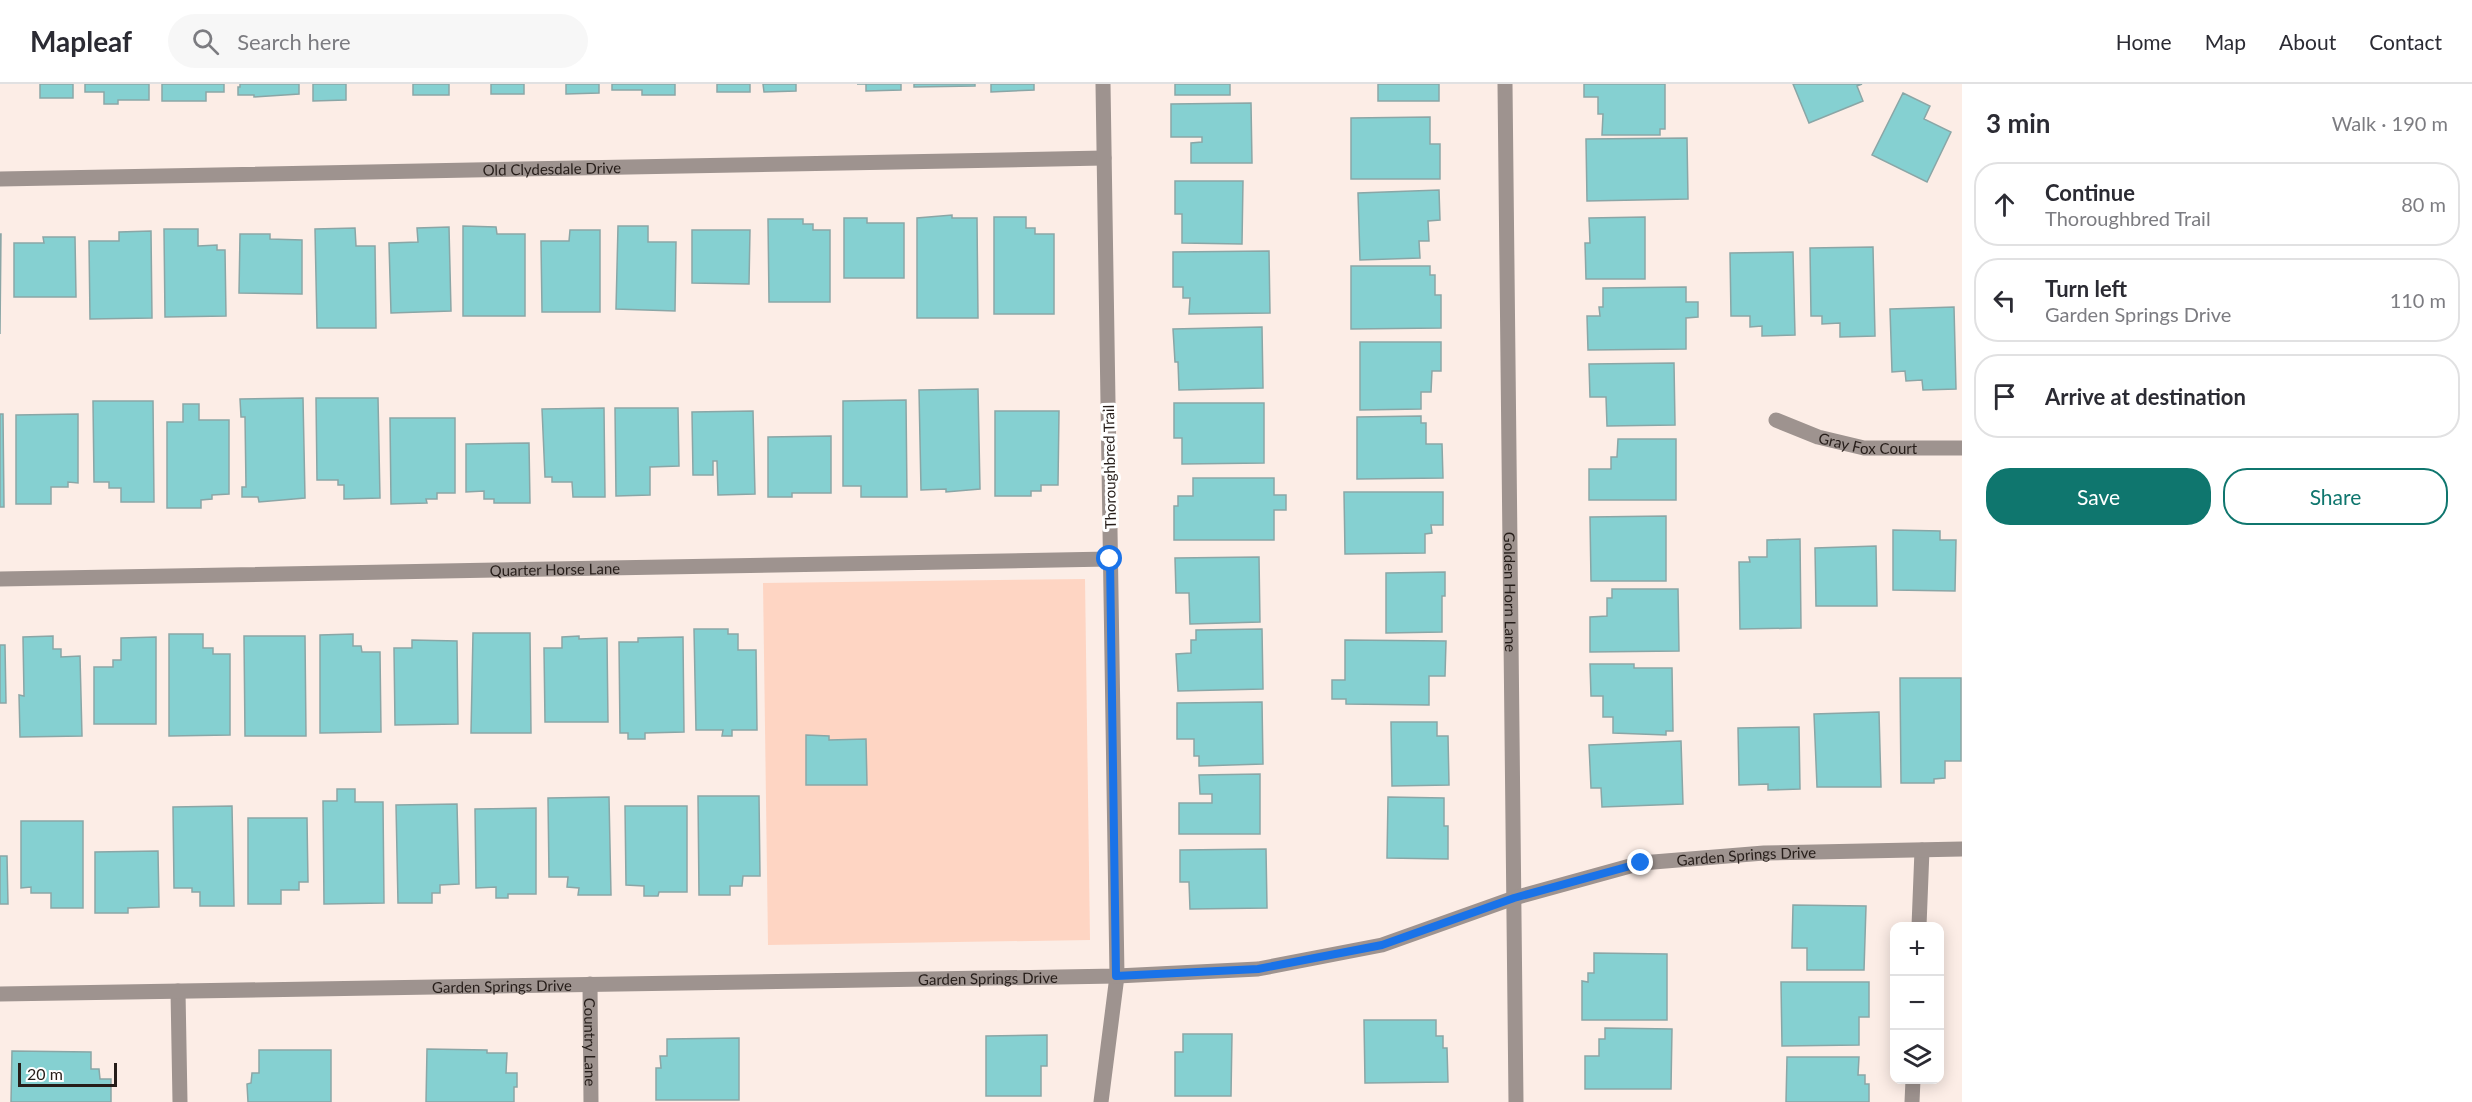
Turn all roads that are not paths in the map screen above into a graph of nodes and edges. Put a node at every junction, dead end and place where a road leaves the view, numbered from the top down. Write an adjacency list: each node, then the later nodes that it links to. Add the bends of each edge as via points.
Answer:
1 (1103, 84): 3 (street, Thoroughbred Trail)
2 (1505, 84): 11 (street, Golden Horn Lane)
3 (1104, 158): 4 (street, Old Clydesdale Drive); 7 (street, Thoroughbred Trail)
4 (0, 179)
5 (1776, 420): 6 (street, Gray Fox Court, via 1818,437 1864,448)
6 (1962, 448)
7 (1110, 559): 8 (street, Quarter Horse Lane); 13 (street, Thoroughbred Trail)
8 (0, 579)
9 (1962, 849): 10 (street, Garden Springs Drive)
10 (1922, 850): 11 (street, Garden Springs Drive, via 1764,853 1641,863); 12 (street)
11 (1514, 898): 13 (street, Garden Springs Drive, via 1382,945 1258,969); 21 (street, Golden Horn Lane)
12 (1919, 922)
13 (1116, 976): 14 (street, Garden Springs Drive); 20 (street, Thoroughbred Trail)
14 (590, 984): 15 (street, Garden Springs Drive); 19 (street, Country Lane)
15 (178, 991): 16 (street, Garden Springs Drive); 18 (street)
16 (0, 994)
17 (1913, 1084): 22 (street)
18 (180, 1102)
19 (591, 1102)
20 (1101, 1102)
21 (1516, 1102)
22 (1912, 1102)

